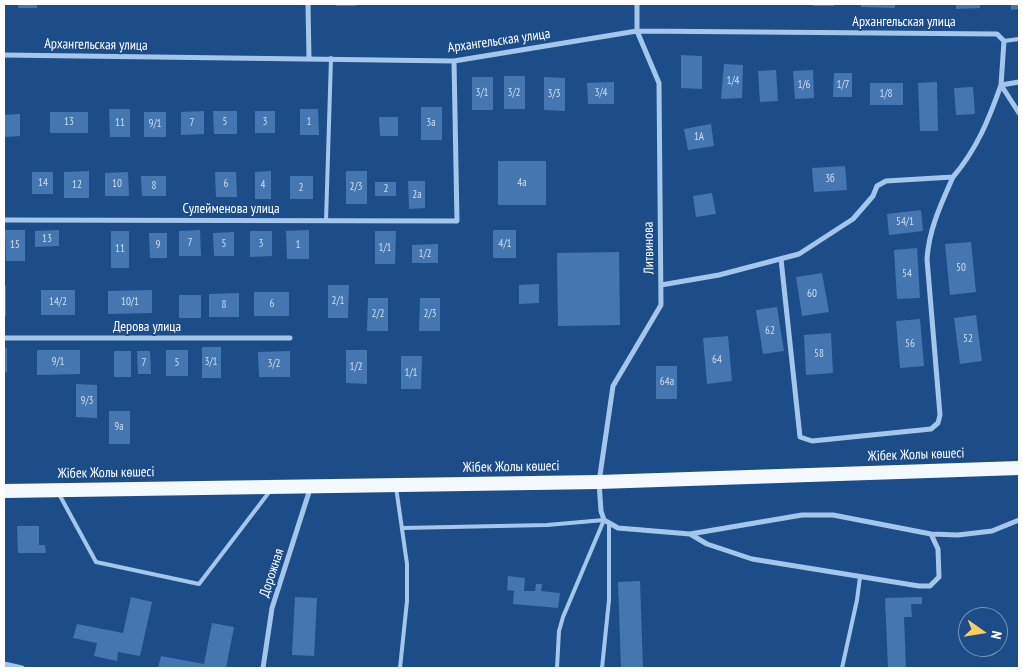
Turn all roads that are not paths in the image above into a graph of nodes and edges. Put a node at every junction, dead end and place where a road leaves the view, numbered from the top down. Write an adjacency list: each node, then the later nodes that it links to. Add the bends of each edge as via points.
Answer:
1 (308, 4): 7 (street)
2 (637, 4): 3 (street, Литвинова)
3 (637, 31): 5 (street, Архангельская улица, via 997,34); 9 (street, Архангельская улица); 17 (street, Литвинова, via 659,83)
4 (1019, 39): 5 (lane)
5 (1004, 41): 11 (street)
6 (4, 55): 7 (street, Архангельская улица)
7 (309, 58): 8 (street, Архангельская улица)
8 (331, 58): 9 (street, Архангельская улица); 15 (lane)
9 (454, 61): 15 (street, Сулейменова улица, via 457,221)
10 (1019, 82): 11 (street)
11 (1001, 85): 12 (street); 13 (street, via 986,129 970,158)
12 (1019, 113)
13 (953, 177): 16 (street, via 886,180 877,186 873,196 853,219 799,254); 16 (street, via 934,220 927,259 940,416 931,429 812,441 800,437)
14 (4, 220): 15 (street, Сулейменова улица)
15 (326, 221)
16 (781, 259): 17 (street, via 719,275)
17 (661, 285): 21 (street, Литвинова, via 661,305 613,386)
18 (4, 338): 19 (street, Дерова улица)
19 (290, 338)
20 (1019, 468): 21 (highway, Жібек Жолы көшесі)
21 (599, 482): 22 (highway, Жібек Жолы көшесі); 27 (street, Литвинова, via 600,511)
22 (395, 485): 23 (highway, Жібек Жолы көшесі); 30 (lane)
23 (311, 486): 24 (highway, Жібек Жолы көшесі); 36 (street, Дорожная, via 272,608)
24 (274, 487): 25 (highway, Жібек Жолы көшесі); 25 (lane, via 199,584 96,562)
25 (56, 490): 26 (highway, Жібек Жолы көшесі)
26 (4, 491)
27 (604, 520): 29 (street); 30 (lane, via 547,525); 38 (lane, via 563,617)
28 (1019, 520): 32 (street, via 992,531)
29 (609, 524): 31 (street, via 618,528); 39 (lane, via 609,600)
30 (402, 528): 37 (lane, via 407,592)
31 (690, 534): 32 (street, via 802,515 833,515); 33 (street, via 707,544 752,559)
32 (931, 534): 33 (street, via 940,564 939,577 930,586)
33 (860, 577): 40 (lane)
34 (4, 664): 35 (street)
35 (22, 668)
36 (263, 668)
37 (400, 668)
38 (557, 668)
39 (602, 668)
40 (842, 668)

